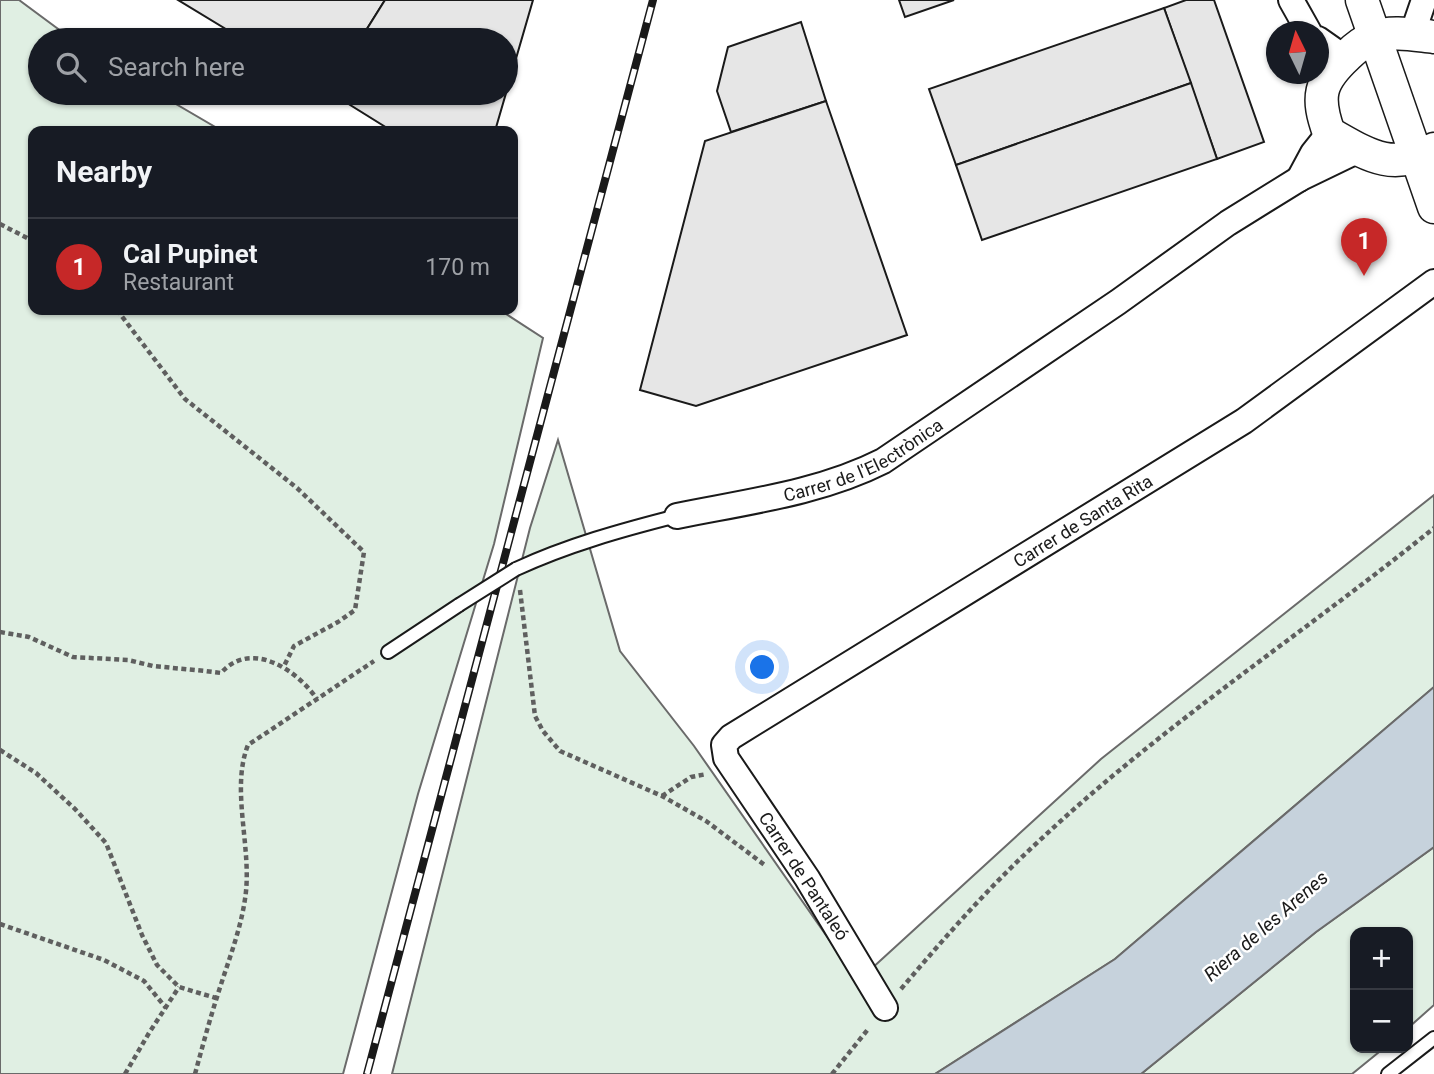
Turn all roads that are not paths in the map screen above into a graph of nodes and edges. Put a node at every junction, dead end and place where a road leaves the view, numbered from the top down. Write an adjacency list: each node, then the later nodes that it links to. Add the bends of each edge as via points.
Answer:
1 (1290, 0): 4 (street); 5 (street)
2 (1362, 0): 7 (street)
3 (1424, 0): 6 (street)
4 (1295, 21)
5 (1302, 21)
6 (1423, 36): 7 (street)
7 (1375, 37): 9 (street); 13 (street)
8 (1329, 47): 9 (street)
9 (1345, 58): 10 (street)
10 (1316, 87): 11 (street)
11 (1329, 134): 12 (street); 14 (street, Carrer de l'Electrònica)
12 (1359, 150): 13 (street, via 1397,162); 14 (street, Carrer de l'Electrònica)
13 (1426, 153): 15 (street)
14 (1299, 180): 17 (street, Carrer de l'Electrònica, via 1228,223 883,461 821,485)
15 (1434, 206)
16 (1434, 282): 19 (street, Carrer de Santa Rita, via 1244,421)
17 (677, 516): 18 (lane, Carrer de l'Electrònica, bridge, via 557,550 516,569)
18 (388, 652)
19 (724, 745): 20 (street, Carrer de Pantaleó, via 726,758 807,878)
20 (885, 1008)
21 (1434, 1038): 22 (lane)
22 (1388, 1074)

